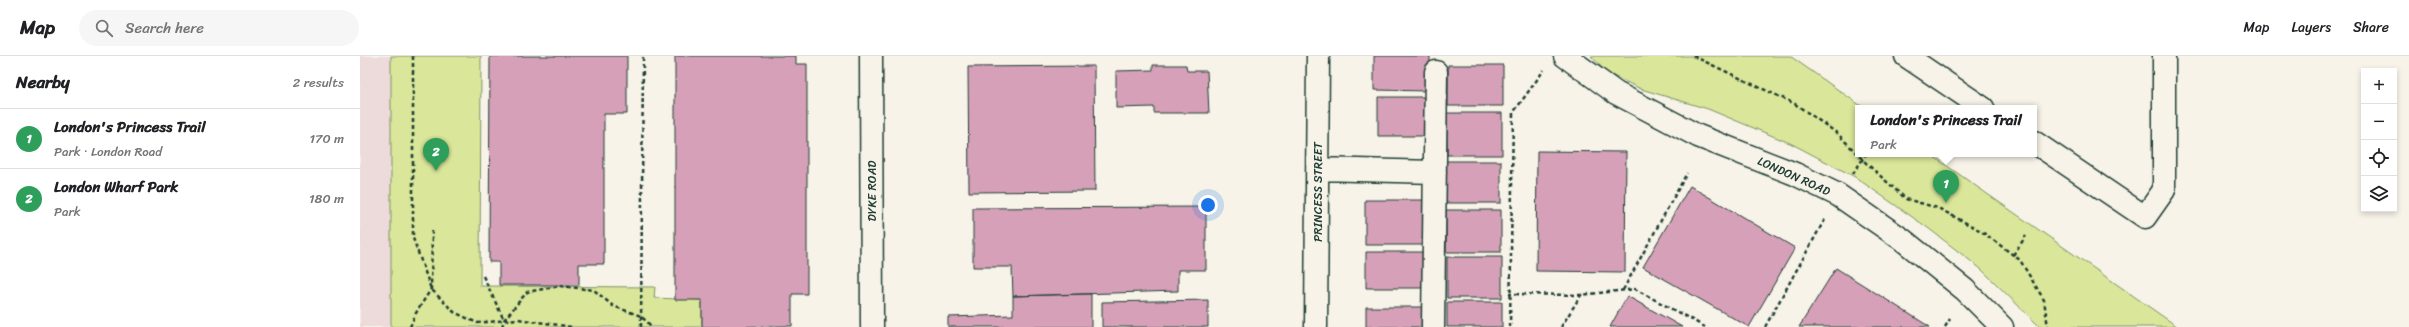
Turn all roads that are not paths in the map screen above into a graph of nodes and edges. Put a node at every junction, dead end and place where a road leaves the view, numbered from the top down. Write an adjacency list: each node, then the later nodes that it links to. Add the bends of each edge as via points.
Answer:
1 (871, 56): 11 (street, DYKE ROAD)
2 (1318, 56): 9 (street, PRINCESS STREET)
3 (1565, 56): 14 (street, LONDON ROAD, via 1616,93 1698,136 1796,174 1838,195 1903,240 1965,290)
4 (1906, 56): 7 (street)
5 (2164, 56): 8 (street, via 2164,190 2145,217)
6 (1436, 72): 10 (street)
7 (1979, 105)
8 (2037, 144)
9 (1318, 169): 10 (street); 12 (street, PRINCESS STREET)
10 (1435, 172): 13 (street)
11 (872, 327)
12 (1316, 327)
13 (1433, 327)
14 (2002, 327)

